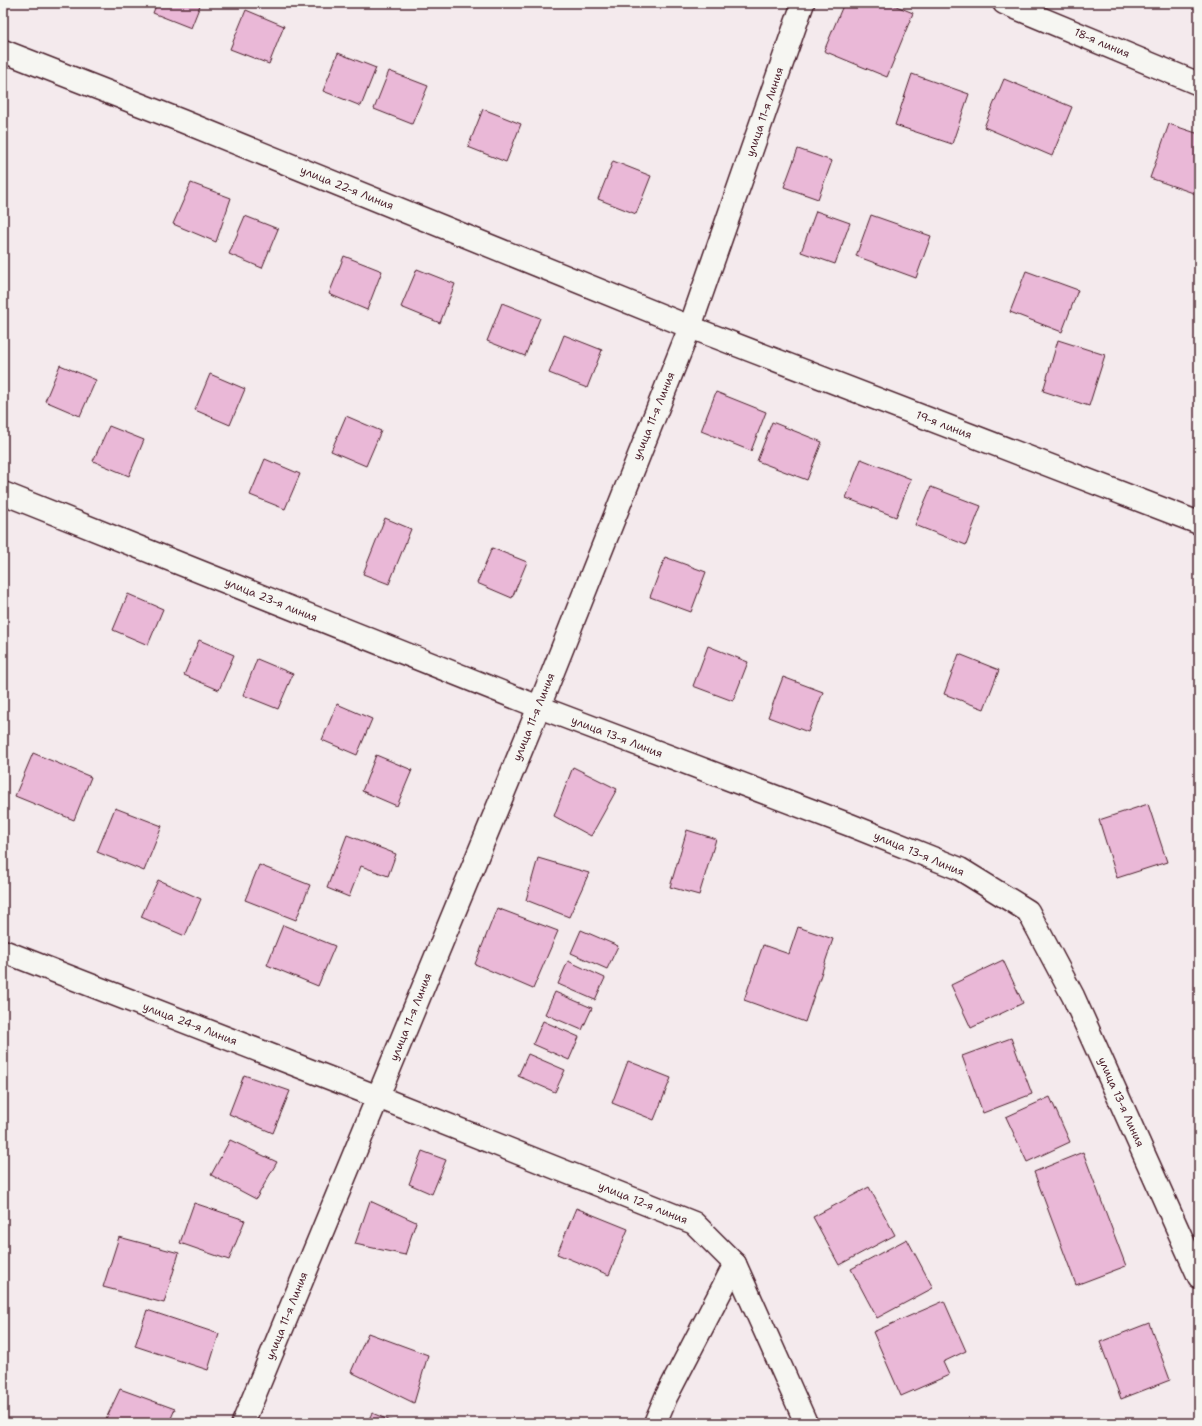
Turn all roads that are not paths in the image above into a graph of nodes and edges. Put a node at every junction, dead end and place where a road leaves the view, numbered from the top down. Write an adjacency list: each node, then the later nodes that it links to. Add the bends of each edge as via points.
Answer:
1 (803, 3): 5 (street, улица 11-я Линия)
2 (1004, 3): 4 (street, 18-я линия)
3 (3, 51): 5 (street, улица 22-я Линия)
4 (1199, 84)
5 (690, 327): 7 (street, 19-я линия); 8 (street, улица 11-я Линия)
6 (3, 494): 8 (street, улица 23-я линия)
7 (1199, 523)
8 (539, 707): 10 (street, улица 11-я Линия); 12 (street, улица 13-я Линия, via 960,869 1028,911 1073,996)
9 (3, 951): 10 (street, улица 24-я Линия)
10 (378, 1097): 11 (street, улица 12-я линия, via 694,1224); 13 (street, улица 11-я Линия)
11 (735, 1264): 14 (street); 15 (street, улица 12-я линия)
12 (1199, 1277)
13 (243, 1423)
14 (655, 1423)
15 (806, 1423)

